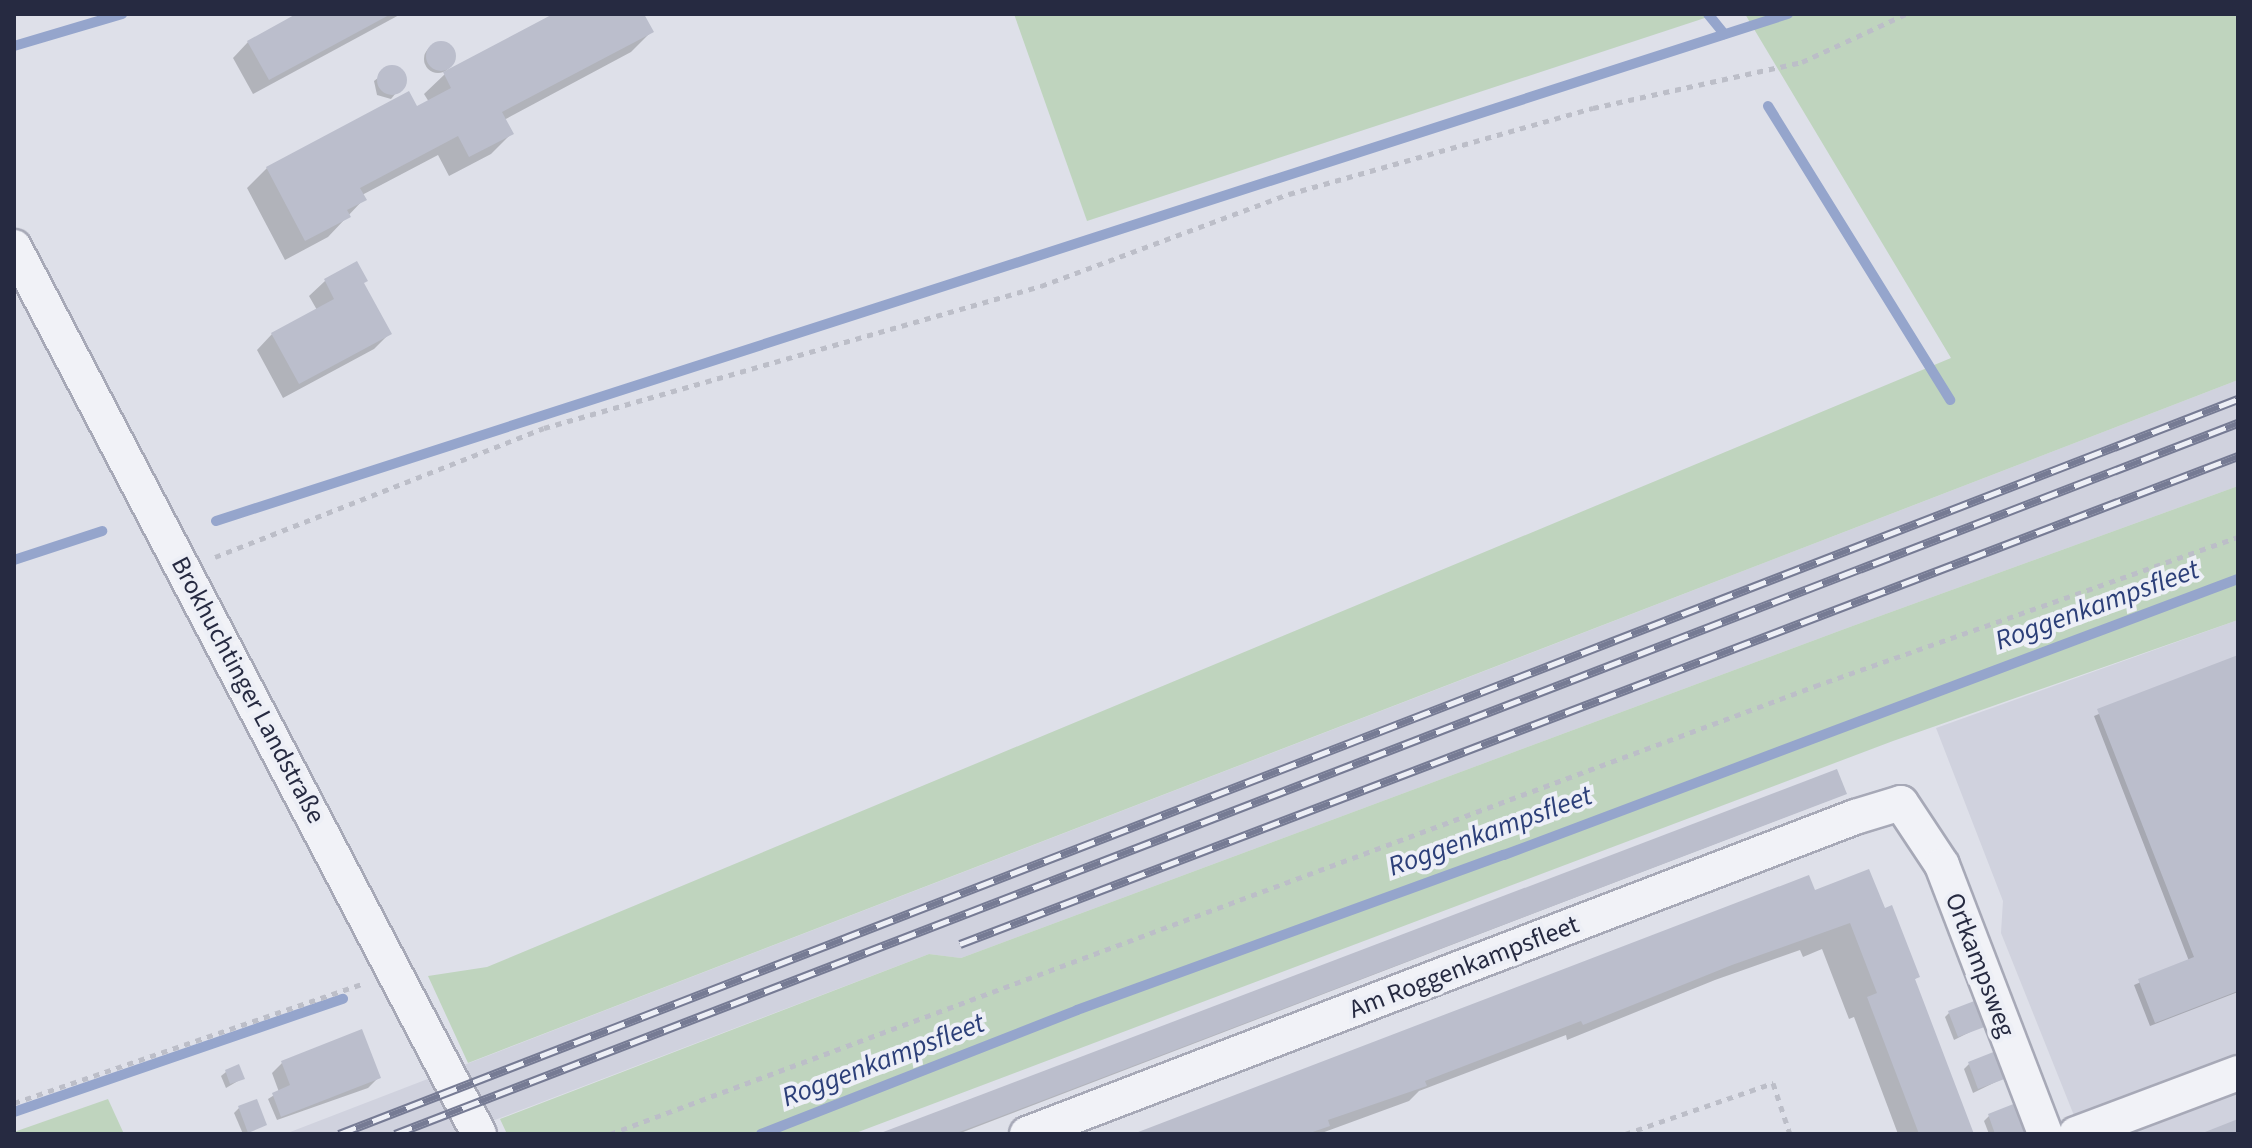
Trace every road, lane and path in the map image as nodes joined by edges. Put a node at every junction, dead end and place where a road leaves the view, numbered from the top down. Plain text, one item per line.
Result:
1 (1906, 14) edge
2 (14, 247) edge
3 (2238, 537) edge
4 (185, 569) junction
5 (1901, 803) joint
6 (396, 973) junction
7 (2238, 1073) edge
8 (14, 1103) edge
9 (479, 1134) edge
10 (610, 1134) edge
11 (1027, 1134) edge
12 (1625, 1134) edge
13 (1790, 1134) edge
14 (2045, 1134) edge
15 (2076, 1134) edge

1 - 4 path
2 - 4 street, Brokhuchtinger Landstraße
3 - 10 path
4 - 6 street, Brokhuchtinger Landstraße
5 - 11 street, Am Roggenkampsfleet
5 - 14 street, Ortkampsweg
6 - 8 path
6 - 9 street, Brokhuchtinger Landstraße
7 - 15 street
12 - 13 path

